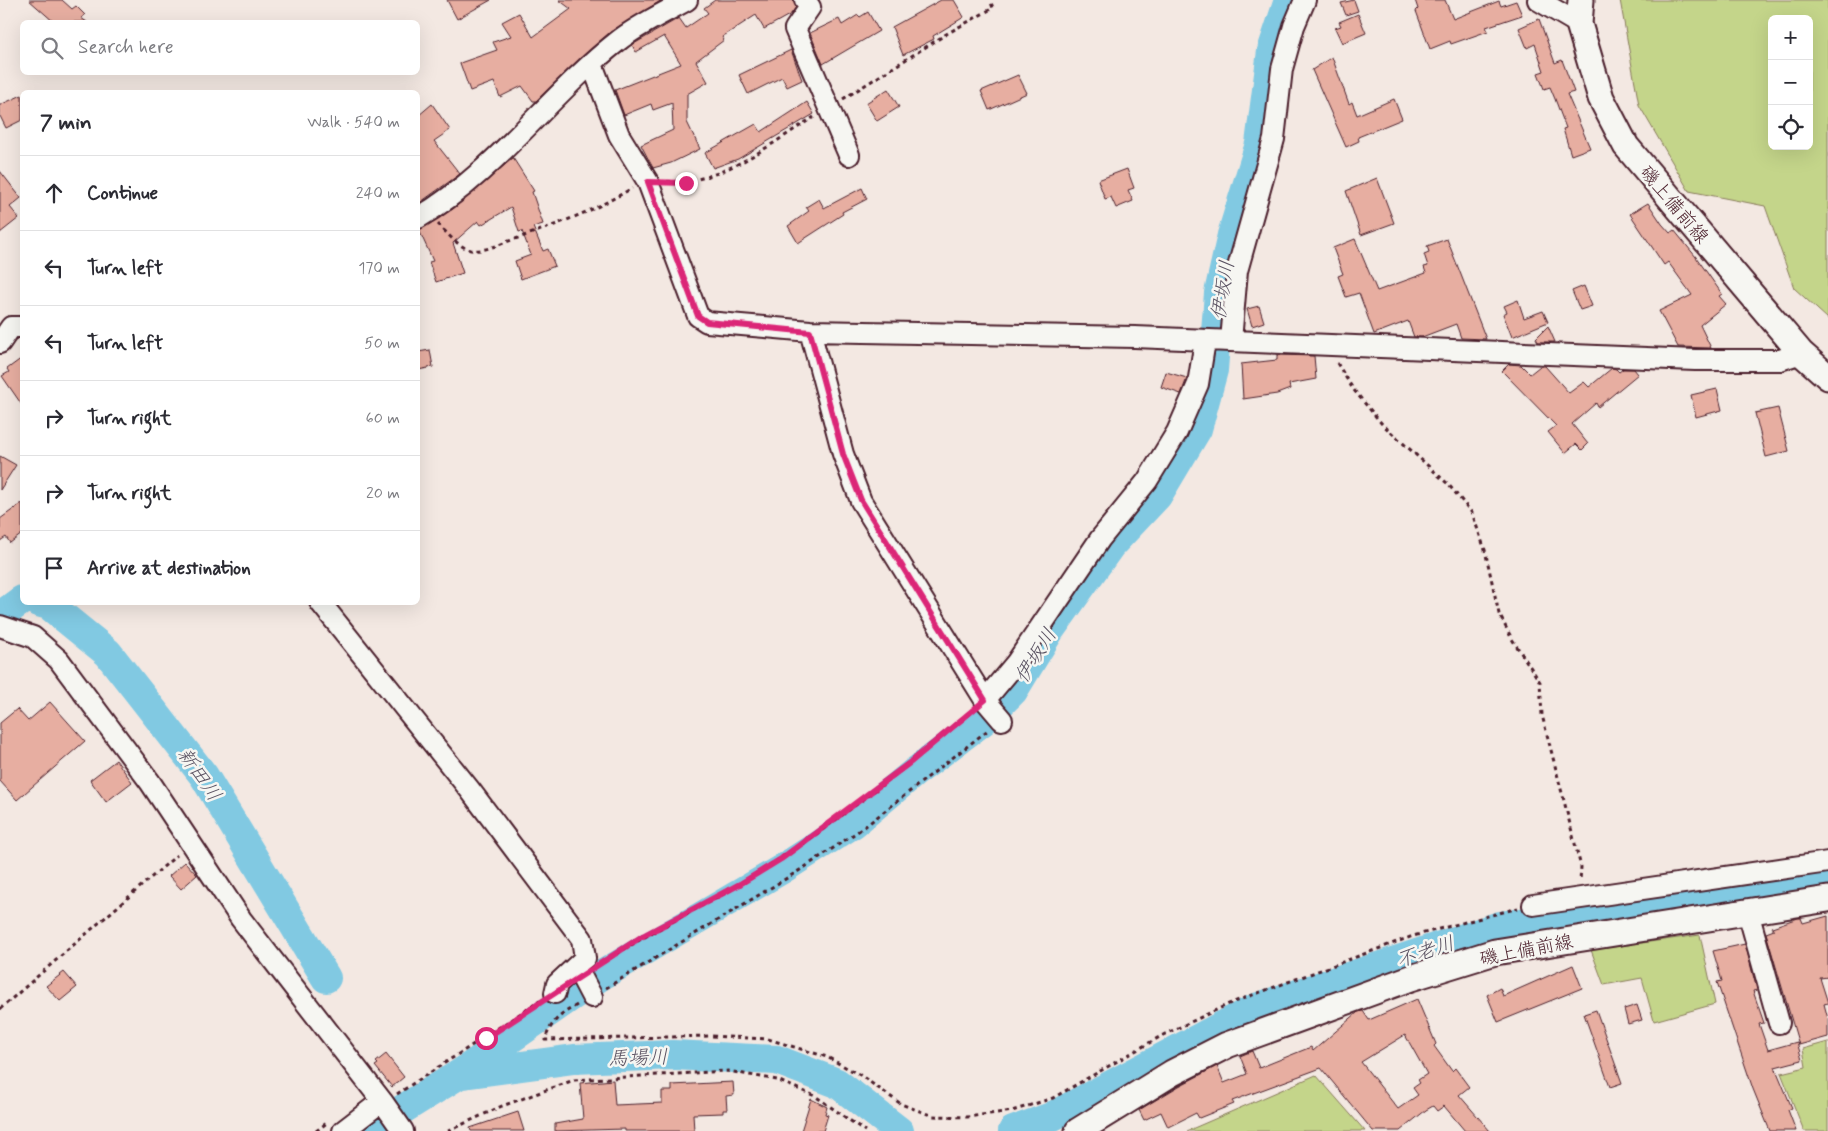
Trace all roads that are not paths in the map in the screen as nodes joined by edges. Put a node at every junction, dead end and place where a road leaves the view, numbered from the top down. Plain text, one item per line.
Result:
1 (687, 0) edge
2 (805, 0) edge
3 (1305, 0) edge
4 (1538, 0) edge
5 (1580, 12) edge
6 (592, 64) junction
7 (849, 155) dead end
8 (423, 215) edge
9 (20, 327) edge
10 (810, 332) junction
11 (1218, 341) junction
12 (0, 343) edge
13 (1801, 353) junction
14 (1828, 377) edge
15 (322, 605) edge
16 (0, 626) edge
17 (1828, 862) edge
18 (1828, 899) edge
19 (1533, 905) road end
20 (1748, 912) junction
21 (555, 993) road end
22 (1779, 1023) dead end
23 (385, 1104) junction
24 (1087, 1125) edge
25 (344, 1131) edge
26 (403, 1131) edge

1 - 6 street
2 - 7 street
3 - 11 street
4 - 5 street
5 - 13 main road, 磯上備前線
6 - 8 street
6 - 10 street
9 - 12 street
10 - 11 street
10 - 11 street
11 - 13 street
13 - 14 main road, 磯上備前線
15 - 21 street
16 - 23 street
17 - 19 street
18 - 20 main road, 磯上備前線
20 - 22 street
20 - 24 main road, 磯上備前線
23 - 25 street
23 - 26 street

